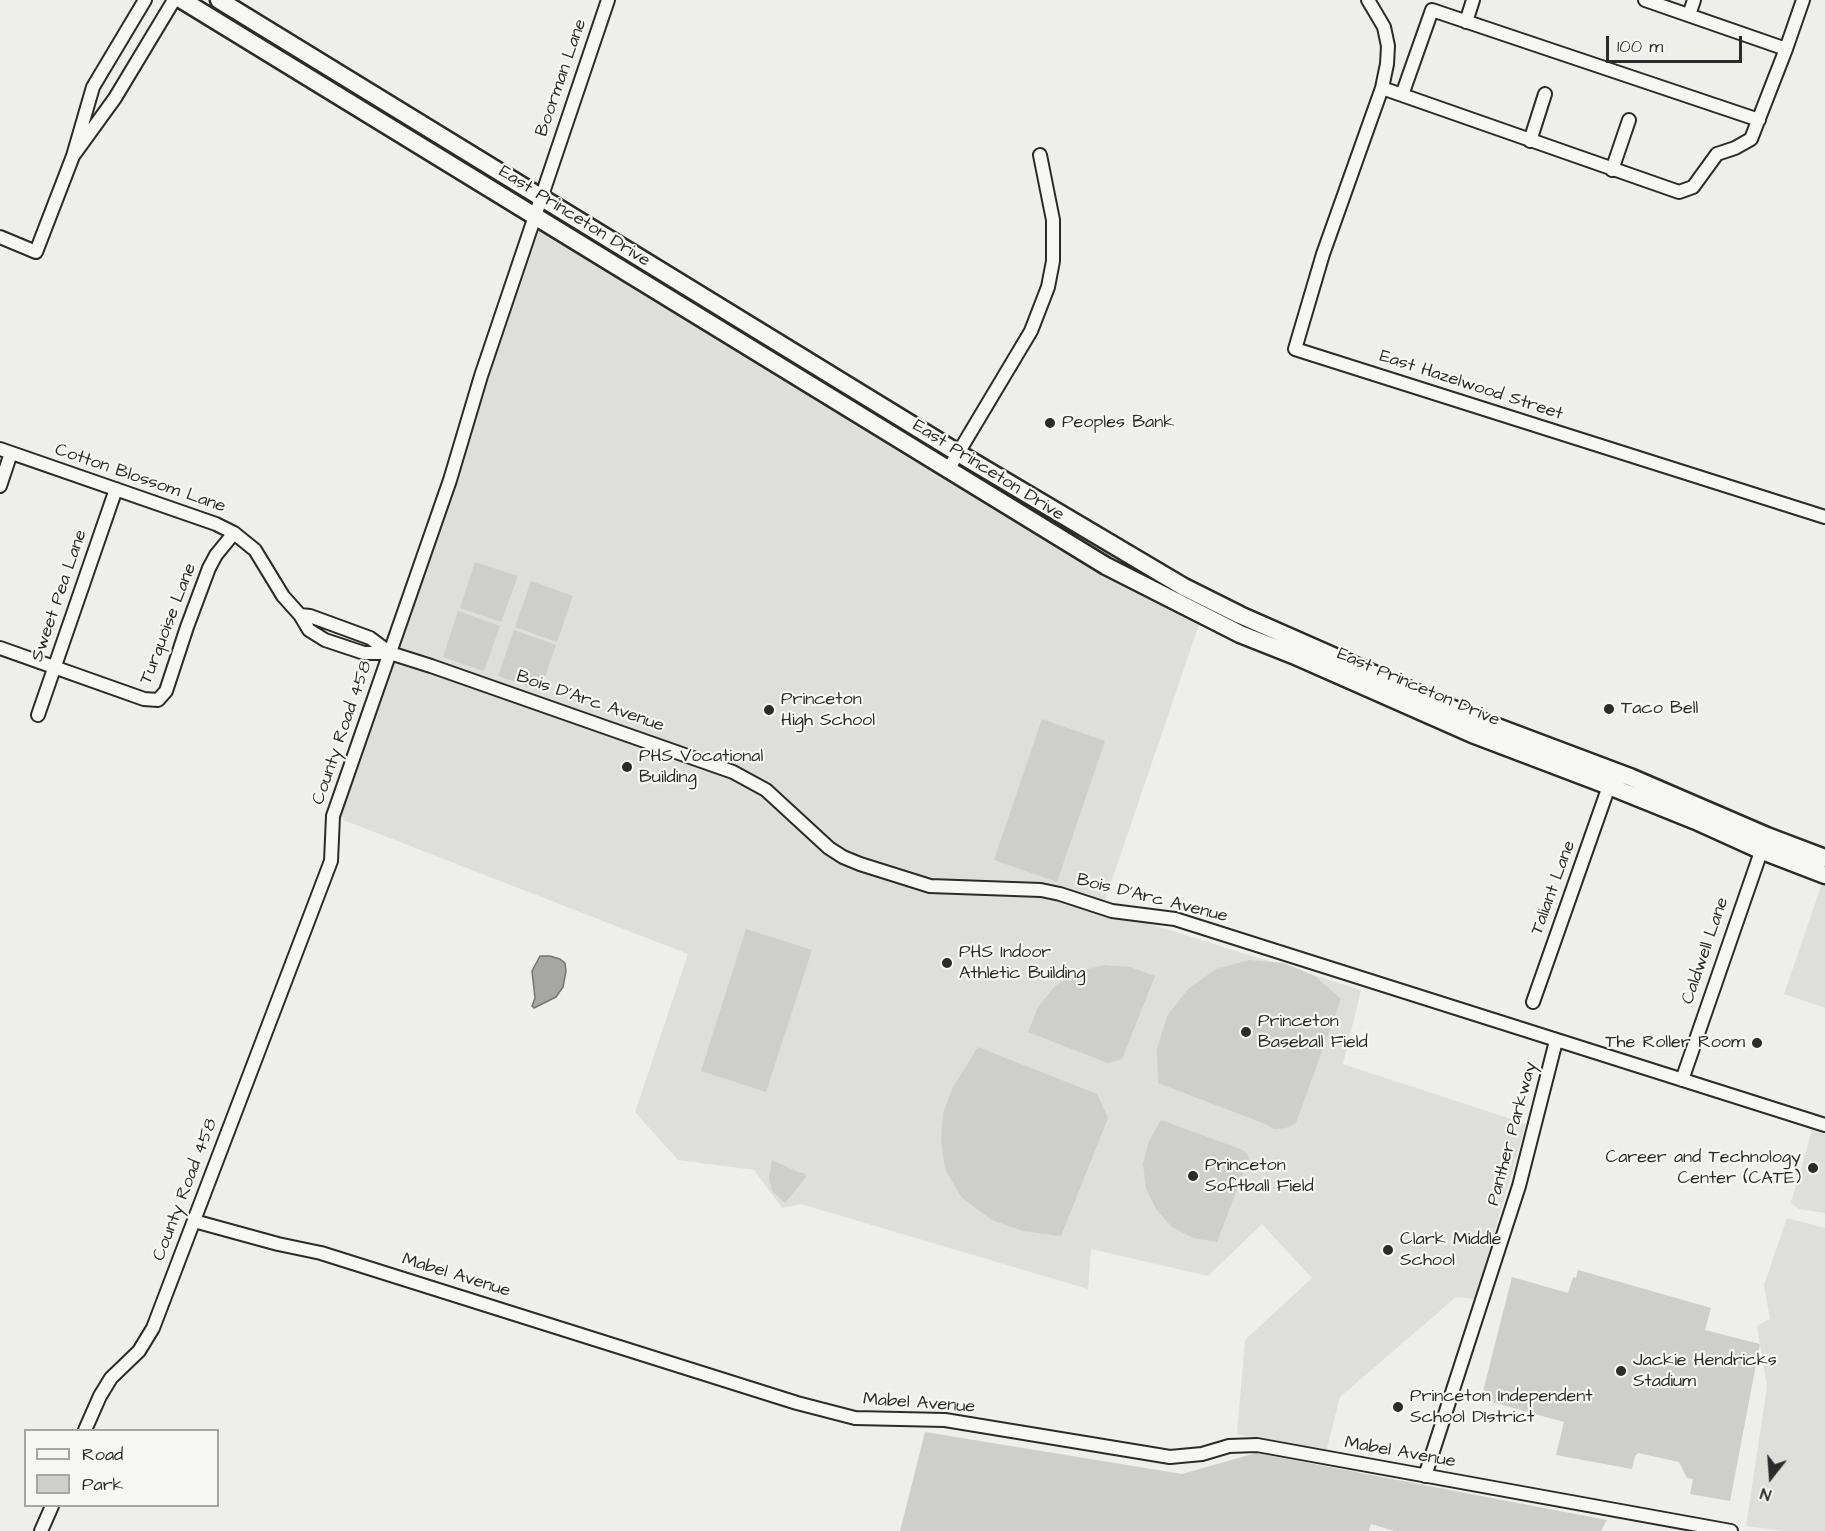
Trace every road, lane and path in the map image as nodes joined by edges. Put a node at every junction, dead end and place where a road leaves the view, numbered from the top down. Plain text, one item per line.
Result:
1 (145, 0) edge
2 (174, 0) edge
3 (182, 0) edge
4 (219, 0) edge
5 (608, 0) edge
6 (1368, 0) edge
7 (1473, 0) edge
8 (1645, 0) edge
9 (1694, 0) edge
10 (1803, 0) edge
11 (1689, 15) junction
12 (1466, 22) junction
13 (1786, 49) junction
14 (1382, 88) junction
15 (1545, 94) dead end
16 (1402, 95) junction
17 (1629, 120) dead end
18 (1759, 120) junction
19 (1530, 141) junction
20 (1040, 155) dead end
21 (73, 156) junction
22 (1612, 170) junction
23 (541, 197) junction
24 (534, 215) junction
25 (0, 237) edge
26 (6, 451) edge
27 (958, 453) junction
28 (948, 470) junction
29 (0, 486) edge
30 (116, 489) junction
31 (1825, 517) edge
32 (234, 533) junction
33 (1116, 546) junction
34 (1106, 566) junction
35 (0, 648) edge
36 (390, 653) junction
37 (54, 667) junction
38 (38, 715) dead end
39 (1589, 770) junction
40 (1609, 786) junction
41 (1764, 843) junction
42 (1825, 858) edge
43 (1825, 875) edge
44 (1533, 1002) dead end
45 (1556, 1041) junction
46 (1682, 1080) junction
47 (1825, 1125) edge
48 (194, 1221) junction
49 (86, 1429) edge
50 (1425, 1476) junction
51 (52, 1507) edge
52 (41, 1531) edge
53 (1731, 1531) edge

1 - 21 street
2 - 21 street
3 - 24 highway, East Princeton Drive
4 - 23 highway, East Princeton Drive
5 - 23 street, Boorman Lane
6 - 14 street
7 - 12 street
8 - 11 street
9 - 11 street
10 - 13 street
11 - 13 street
12 - 16 street
12 - 18 street
13 - 18 street
14 - 16 street
14 - 31 street, East Hazelwood Street
15 - 19 street
16 - 19 street
17 - 22 street
18 - 22 street
19 - 22 street
20 - 27 street
21 - 25 street
23 - 24 street, County Road 458
23 - 27 highway, East Princeton Drive
24 - 28 highway, East Princeton Drive
24 - 36 street, County Road 458
26 - 29 street
26 - 30 street, Cotton Blossom Lane
27 - 28 street
27 - 33 highway, East Princeton Drive
28 - 34 highway, East Princeton Drive
30 - 32 street, Cotton Blossom Lane
30 - 37 street, Sweet Pea Lane
32 - 36 street, Cotton Blossom Lane
32 - 37 street, Turquoise Lane
33 - 34 highway
33 - 39 highway, East Princeton Drive
34 - 39 highway, East Princeton Drive
35 - 37 street
36 - 45 street, Bois D'Arc Avenue
36 - 48 street, County Road 458
37 - 38 street, Sweet Pea Lane
39 - 40 highway, East Princeton Drive
39 - 41 highway, East Princeton Drive
40 - 41 highway, East Princeton Drive
40 - 44 street, Taliant Lane
41 - 42 highway, East Princeton Drive
41 - 43 highway, East Princeton Drive
41 - 46 street, Caldwell Lane
45 - 46 street, Bois D'Arc Avenue
45 - 50 street, Panther Parkway
46 - 47 street, Bois D'Arc Avenue
48 - 49 street, County Road 458
48 - 50 street, Mabel Avenue
50 - 53 street, Mabel Avenue
51 - 52 street

